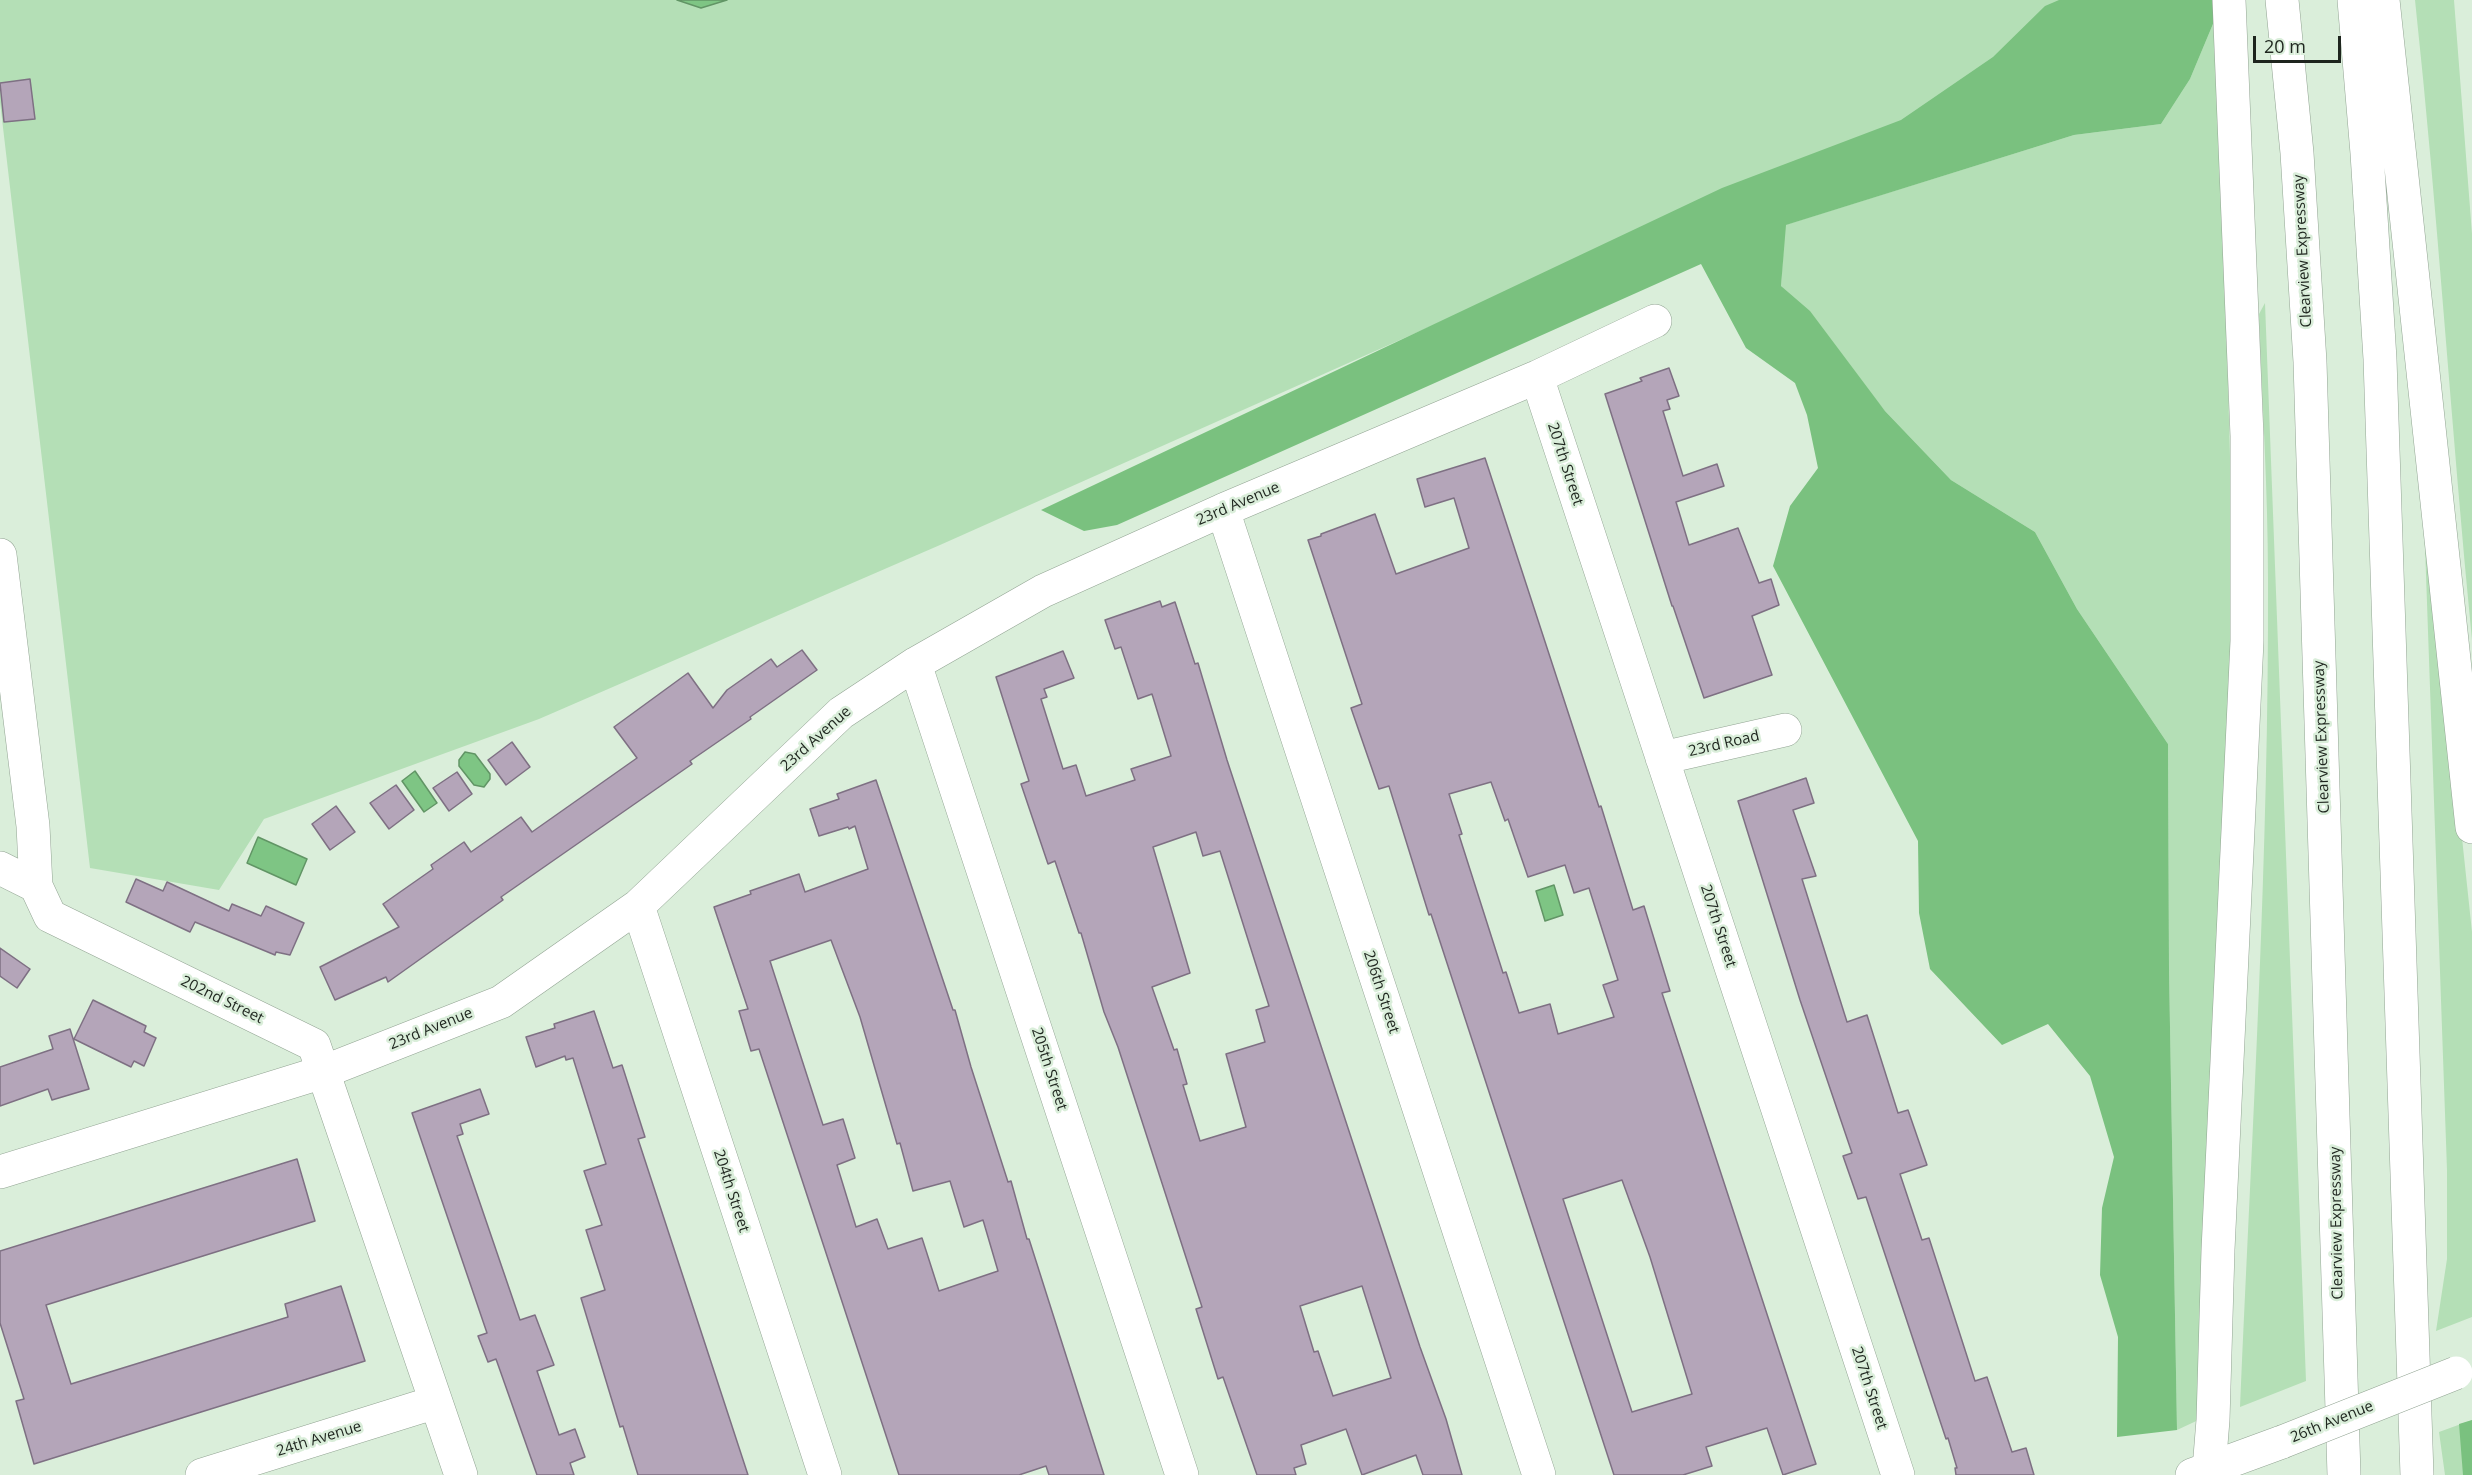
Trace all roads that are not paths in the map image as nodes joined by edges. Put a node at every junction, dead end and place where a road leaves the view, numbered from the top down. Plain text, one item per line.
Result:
1 (2229, 0) edge
2 (2282, 0) edge
3 (2354, 0) edge
4 (2383, 0) edge
5 (1654, 321) dead end
6 (1537, 377) junction
7 (1223, 510) junction
8 (0, 555) edge
9 (915, 664) junction
10 (1785, 730) dead end
11 (1662, 758) junction
12 (2472, 827) edge
13 (0, 868) edge
14 (36, 886) junction
15 (638, 906) junction
16 (323, 1072) junction
17 (0, 1172) edge
18 (2464, 1370) edge
19 (436, 1402) junction
20 (2204, 1473) edge
21 (202, 1475) edge
22 (461, 1475) edge
23 (825, 1475) edge
24 (1182, 1475) edge
25 (1539, 1475) edge
26 (1898, 1475) edge
27 (2344, 1475) edge
28 (2417, 1475) edge

1 - 20 main road
2 - 27 main road, Clearview Expressway
3 - 28 main road
4 - 12 main road
5 - 6 main road, 23rd Avenue
6 - 7 main road, 23rd Avenue
6 - 11 main road, 207th Street
7 - 9 main road, 23rd Avenue
7 - 25 main road, 206th Street
8 - 14 main road, 202nd Street
9 - 15 main road, 23rd Avenue
9 - 24 main road, 205th Street
10 - 11 main road, 23rd Road
11 - 26 main road, 207th Street
13 - 14 main road
14 - 16 main road, 202nd Street
15 - 16 main road, 23rd Avenue
15 - 23 main road, 204th Street
16 - 17 main road, 23rd Avenue
16 - 19 main road, 202nd Street
18 - 20 main road, 26th Avenue, bridge
19 - 21 main road, 24th Avenue
19 - 22 main road, 202nd Street

